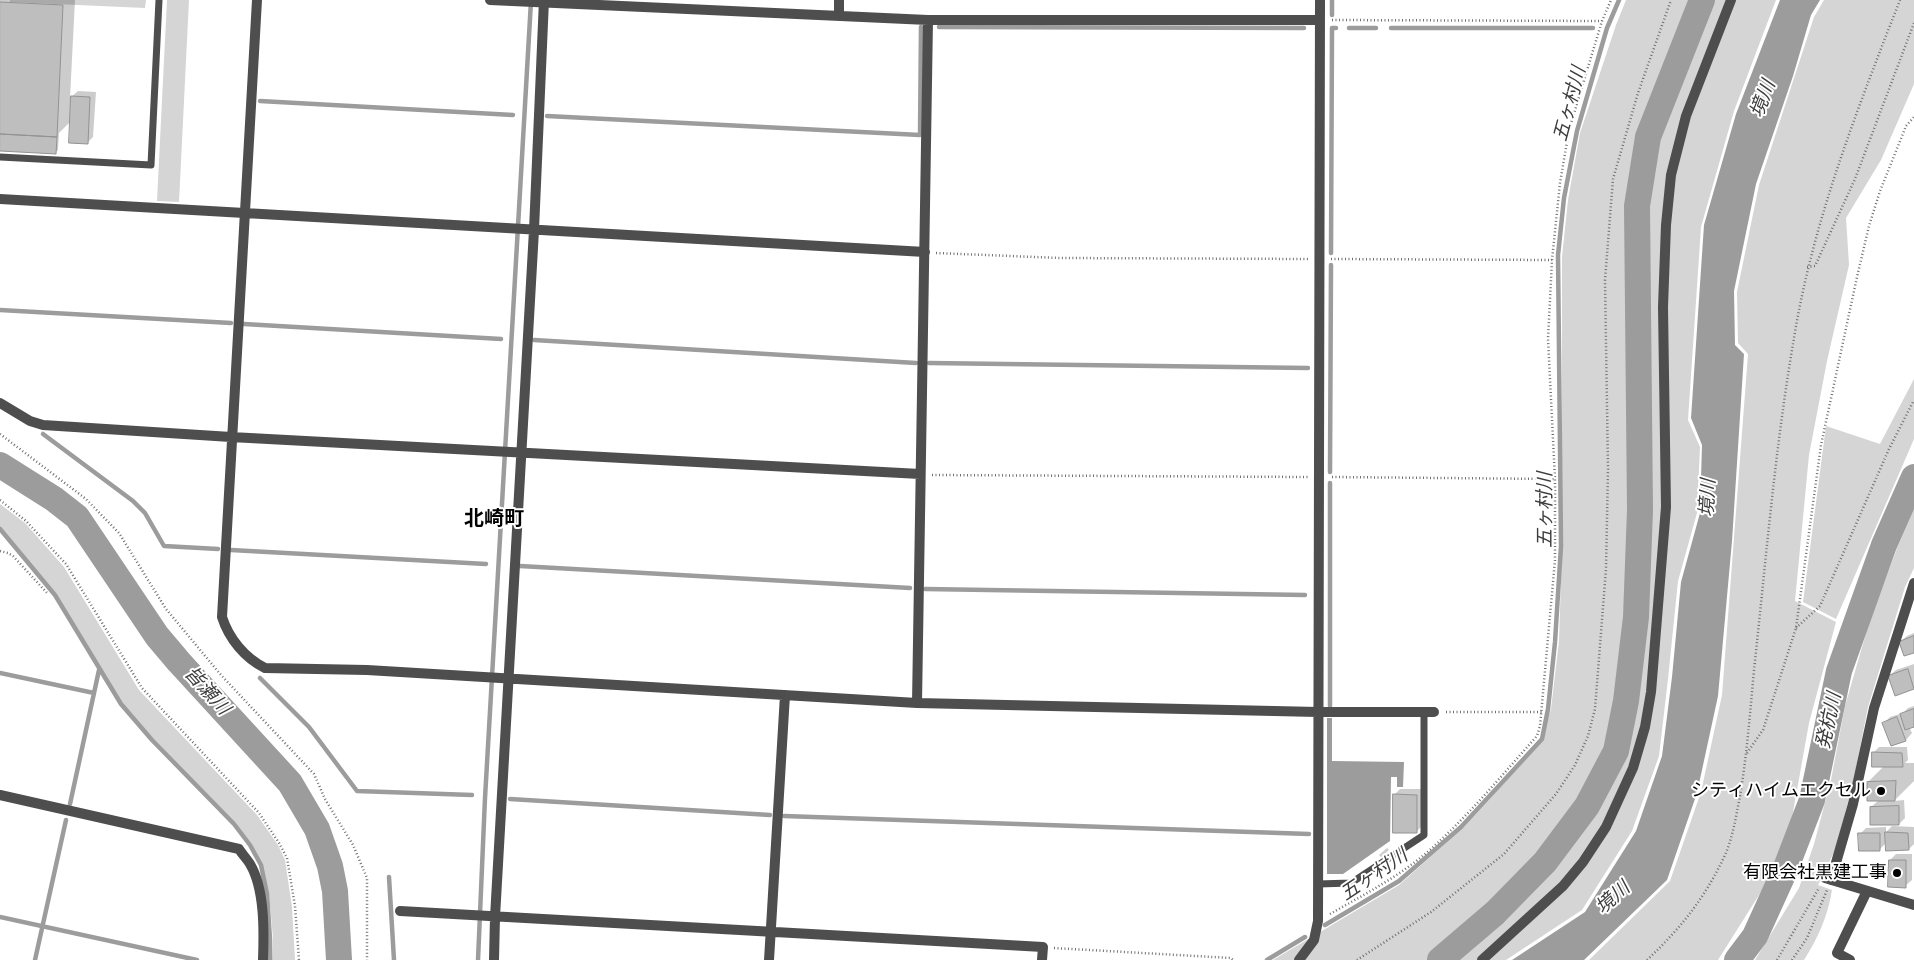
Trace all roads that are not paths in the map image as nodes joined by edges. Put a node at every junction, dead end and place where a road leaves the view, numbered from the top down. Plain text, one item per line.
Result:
1 (159, 0) edge
2 (257, 0) edge
3 (490, 0) edge
4 (839, 0) edge
5 (1320, 0) edge
6 (1731, 0) edge
7 (542, 2) edge
8 (838, 15) junction
9 (928, 20) junction
10 (1320, 20) junction
11 (0, 157) edge
12 (0, 199) edge
13 (246, 213) junction
14 (530, 230) junction
15 (925, 252) junction
16 (0, 403) edge
17 (231, 437) junction
18 (518, 452) junction
19 (920, 474) junction
20 (1913, 589) edge
21 (505, 677) junction
22 (784, 695) junction
23 (917, 703) junction
24 (1318, 712) junction
25 (1424, 712) junction
26 (1434, 712) road end
27 (0, 795) edge
28 (1318, 884) junction
29 (1867, 891) junction
30 (1914, 905) edge
31 (400, 911) dead end
32 (492, 917) junction
33 (771, 932) junction
34 (263, 960) edge
35 (494, 960) edge
36 (769, 960) edge
37 (1042, 960) edge
38 (1299, 960) edge
39 (1482, 960) edge
40 (1850, 960) edge

1 - 11 lane
2 - 13 street
3 - 7 street
4 - 8 street
5 - 10 street
6 - 39 street
7 - 8 street
7 - 14 street
8 - 9 street
9 - 10 street
9 - 15 street
10 - 24 street
12 - 13 street
13 - 14 street
13 - 17 street
14 - 15 street
14 - 18 street
15 - 19 street
16 - 17 street
17 - 18 street
17 - 21 street
18 - 19 street
18 - 21 street
19 - 23 street
20 - 29 street
21 - 22 street
21 - 32 street
22 - 23 street
22 - 33 street
23 - 24 street
24 - 25 street
24 - 28 street
25 - 26 street
25 - 28 lane
27 - 34 street
28 - 38 street
29 - 30 street
29 - 40 street
31 - 32 street
32 - 33 street
32 - 35 street
33 - 36 street
33 - 37 street

